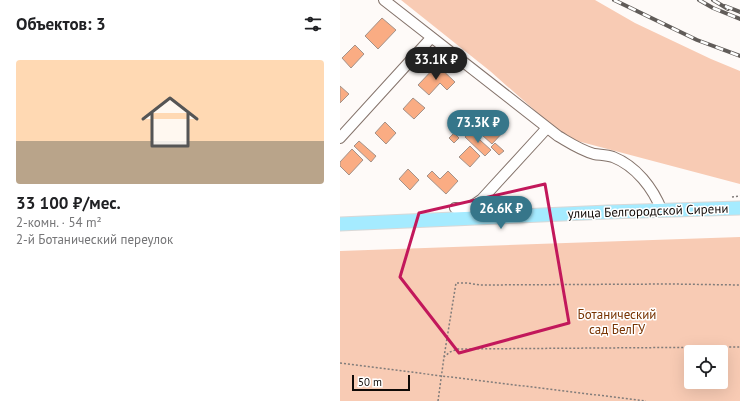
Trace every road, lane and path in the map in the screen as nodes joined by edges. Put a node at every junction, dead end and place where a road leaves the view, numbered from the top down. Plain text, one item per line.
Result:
1 (384, 0) edge
2 (431, 38) junction
3 (547, 128) junction
4 (340, 138) edge
5 (455, 208) dead end
6 (740, 208) edge
7 (662, 211) junction
8 (340, 224) edge
9 (740, 285) edge
10 (740, 347) edge
11 (444, 357) junction
12 (340, 363) edge
13 (442, 376) junction
14 (438, 401) edge
15 (646, 401) edge

1 - 2 street
2 - 3 street
2 - 4 street
3 - 5 street
3 - 7 street
6 - 7 main road, улица Белгородской Сирени
7 - 8 main road, улица Белгородской Сирени
9 - 11 path
10 - 11 path
11 - 13 path
12 - 13 path
13 - 14 path
13 - 15 path

